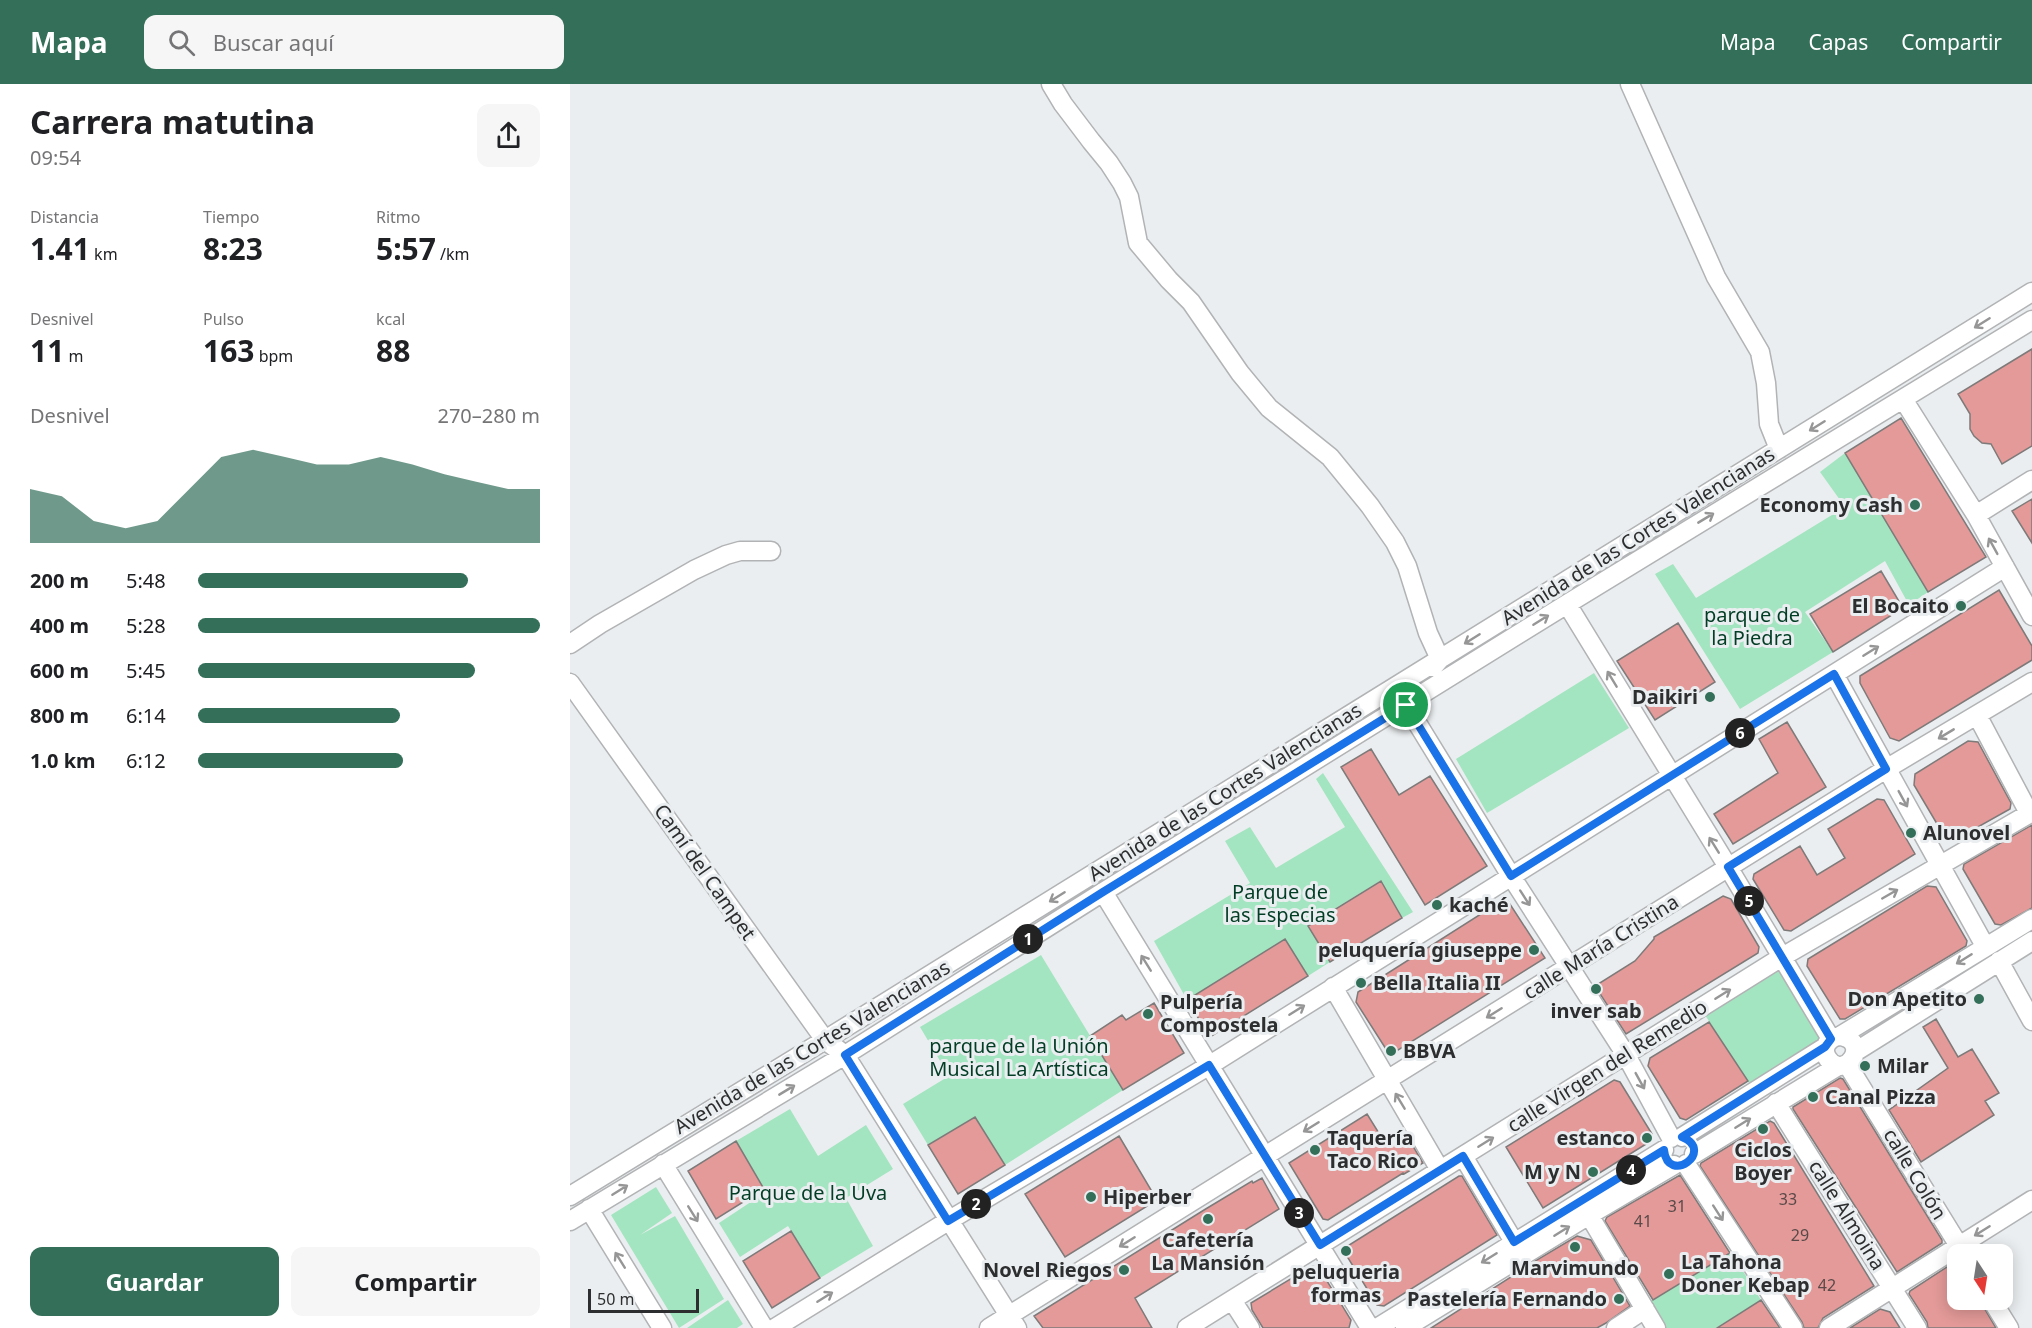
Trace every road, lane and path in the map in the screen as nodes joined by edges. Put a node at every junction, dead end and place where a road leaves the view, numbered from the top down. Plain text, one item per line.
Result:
1 (1051, 84) edge
2 (1630, 84) edge
3 (2032, 292) edge
4 (2032, 320) edge
5 (1903, 399) junction
6 (1779, 449) junction
7 (2032, 480) edge
8 (1976, 515) junction
9 (771, 551) dead end
10 (2005, 567) junction
11 (1567, 604) junction
12 (2032, 616) edge
13 (570, 644) edge
14 (1440, 659) junction
15 (1834, 674) junction
16 (2032, 682) edge
17 (570, 683) edge
18 (1406, 705) junction
19 (1977, 715) junction
20 (1886, 769) junction
21 (1671, 776) junction
22 (2031, 812) edge
23 (1939, 866) junction
24 (1728, 867) junction
25 (1511, 876) junction
26 (1103, 892) junction
27 (2032, 919) edge
28 (2032, 941) edge
29 (1985, 946) junction
30 (1782, 957) junction
31 (1999, 961) junction
32 (1569, 967) junction
33 (1333, 987) junction
34 (2032, 1021) edge
35 (825, 1040) junction
36 (1832, 1041) junction
37 (845, 1055) junction
38 (1626, 1055) junction
39 (1847, 1061) junction
40 (1209, 1065) junction
41 (1387, 1080) junction
42 (1776, 1103) junction
43 (1678, 1151) junction
44 (1463, 1156) junction
45 (1264, 1157) junction
46 (663, 1164) junction
47 (1440, 1170) junction
48 (570, 1196) edge
49 (2032, 1200) edge
50 (589, 1209) junction
51 (1589, 1215) junction
52 (570, 1221) edge
53 (948, 1221) junction
54 (1514, 1242) junction
55 (1957, 1244) edge
56 (1970, 1244) edge
57 (1320, 1245) junction
58 (1947, 1258) edge
59 (1893, 1288) junction
60 (1232, 1299) junction
61 (1645, 1309) junction
62 (1998, 1310) edge
63 (1012, 1322) edge
64 (662, 1328) edge
65 (764, 1328) edge
66 (775, 1328) edge
67 (989, 1328) edge
68 (1187, 1328) edge
69 (1250, 1328) edge
70 (1370, 1328) edge
71 (1377, 1328) edge
72 (1405, 1328) edge
73 (1616, 1328) edge
74 (1656, 1328) edge
75 (1793, 1328) edge
76 (1828, 1328) edge
77 (1917, 1328) edge
78 (2009, 1328) edge

1 - 14 street
2 - 6 street
3 -> 6 street, Avenida de las Cortes Valencianas
4 - 5 street, Avenida de las Cortes Valencianas
5 - 8 street
11 -> 5 street, Avenida de las Cortes Valencianas
6 -> 14 street, Avenida de las Cortes Valencianas
7 - 8 street
10 -> 8 street
9 - 13 street
10 - 12 street
15 -> 10 street
18 -> 11 street, Avenida de las Cortes Valencianas
21 -> 11 street
14 - 18 street
14 -> 35 street, Avenida de las Cortes Valencianas
15 - 20 street
15 - 21 street
16 - 19 street, calle María Cristina
17 - 35 street, Camí del Campet
18 - 25 street
18 - 26 street, Avenida de las Cortes Valencianas
19 -> 20 street, calle María Cristina
19 - 22 street
20 -> 23 street
20 - 24 street, calle María Cristina
24 -> 21 street
21 - 25 street
22 - 23 street, calle Virgen del Remedio
23 - 29 street
30 -> 23 street, calle Virgen del Remedio
24 - 30 street
24 - 32 street, calle María Cristina
25 -> 32 street
25 - 33 street
26 - 37 street, Avenida de las Cortes Valencianas
40 -> 26 street
27 - 29 street
28 - 31 street
29 -> 36 street
30 - 36 street
38 -> 30 street, calle Virgen del Remedio
31 - 34 street
31 - 39 street
32 - 38 street
32 -> 41 street, calle María Cristina
40 -> 33 street
33 - 41 street
35 - 37 street, Camí del Campet
35 - 48 street, Avenida de las Cortes Valencianas
36 - 39 street
36 - 39 street
36 - 43 street
46 -> 37 street, Avenida de las Cortes Valencianas
37 - 53 street
38 -> 43 street
44 -> 38 street, calle Virgen del Remedio
39 - 42 street
39 - 55 street, calle Colón
40 - 45 street
40 - 53 street
41 -> 45 street, calle María Cristina
47 -> 41 street
43 -> 42 street
42 - 59 street, calle Almoina
43 - 51 street
43 - 54 street
43 -> 75 street
44 - 47 street, calle Virgen del Remedio
44 - 54 street
45 - 57 street
45 -> 63 street, calle María Cristina
50 -> 46 street, Avenida de las Cortes Valencianas
46 -> 65 street
47 - 57 street, calle Virgen del Remedio
49 -> 56 street
50 - 52 street, Avenida de las Cortes Valencianas
64 -> 50 street
51 - 61 street
72 -> 51 street
53 - 63 street
66 -> 53 street
54 -> 71 street
57 - 60 street, calle Virgen del Remedio
57 - 70 street
58 - 59 street
59 - 76 street
59 - 77 street, calle Almoina
60 - 68 street, calle Virgen del Remedio
60 - 69 street
61 - 73 street
61 - 74 street
62 - 78 street
63 - 67 street, calle María Cristina

